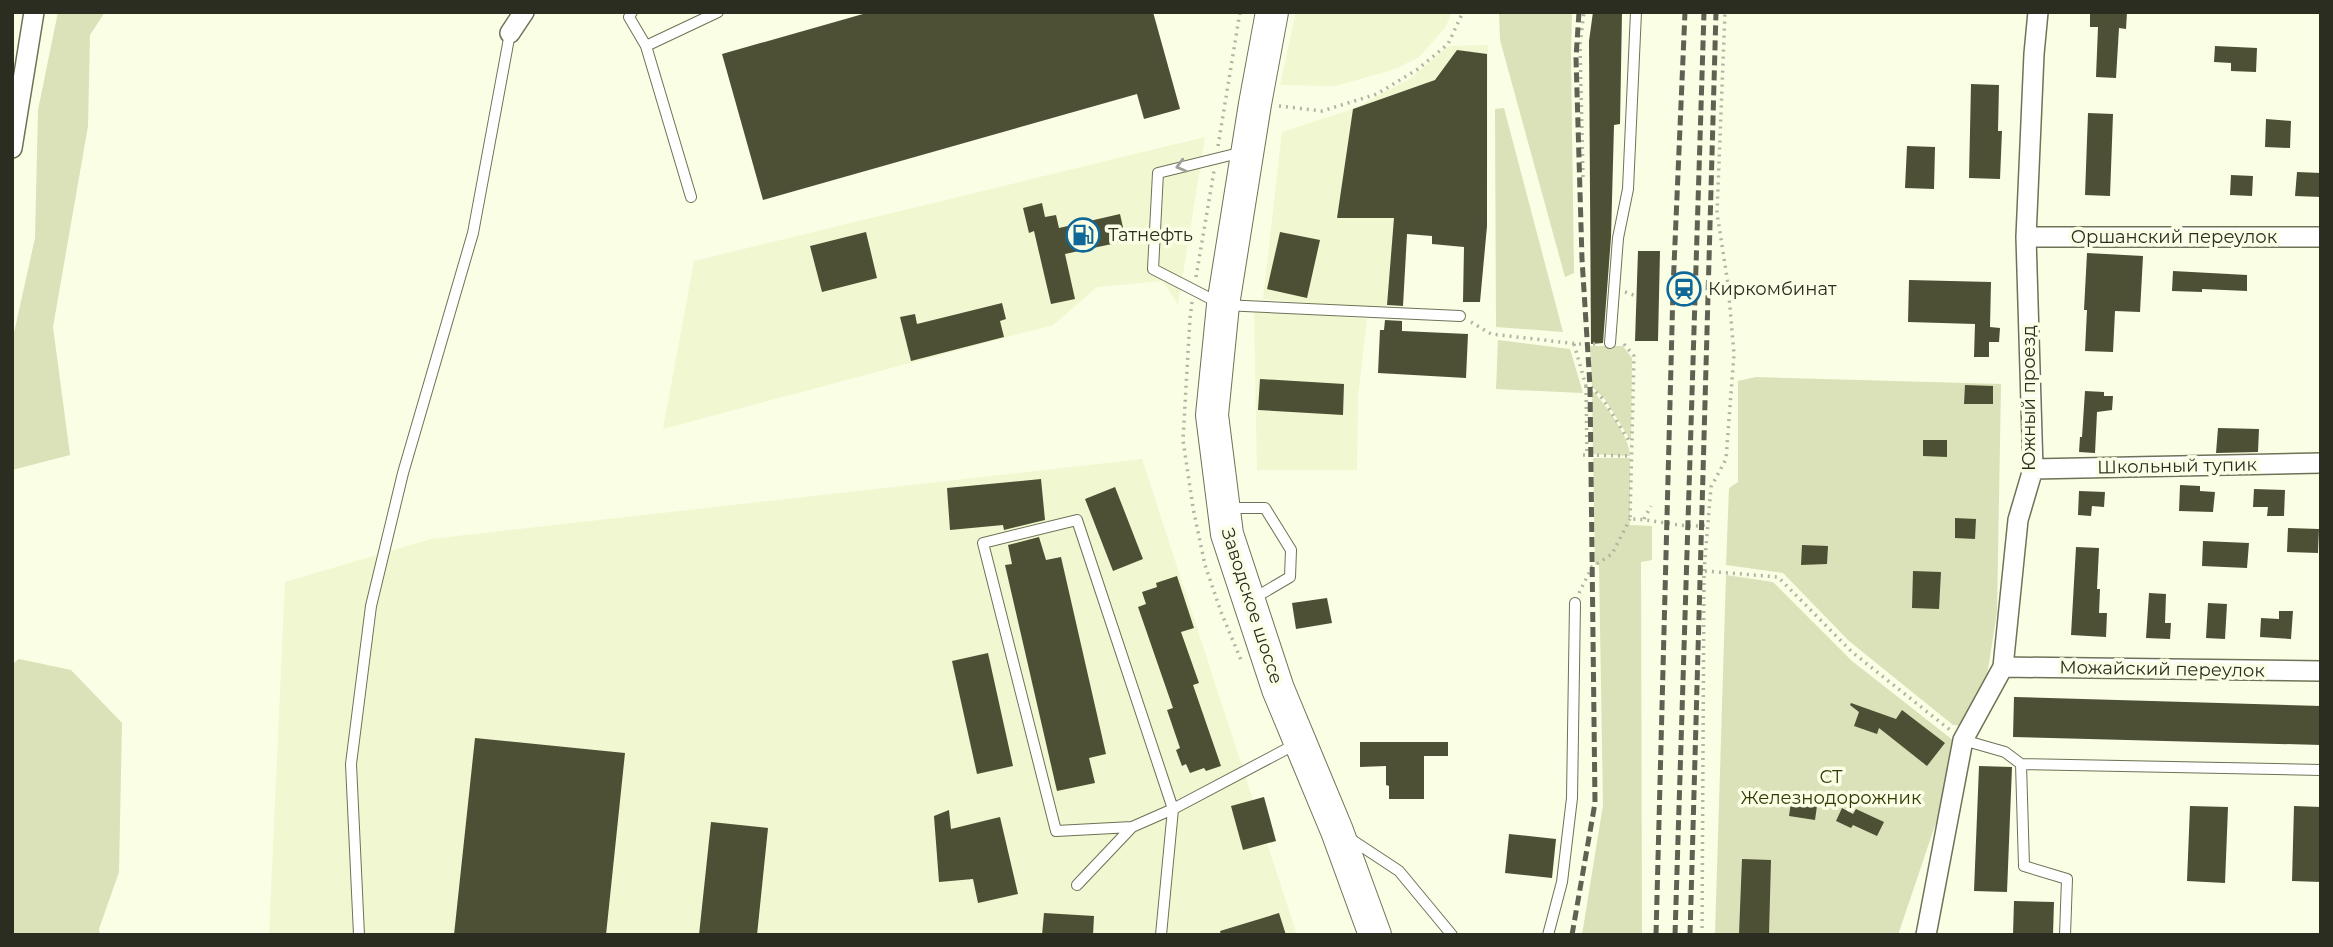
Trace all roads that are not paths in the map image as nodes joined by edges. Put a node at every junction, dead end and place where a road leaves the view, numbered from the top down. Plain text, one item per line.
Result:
1 (34, 12) edge
2 (632, 12) edge
3 (718, 12) edge
4 (1272, 12) edge
5 (1636, 12) edge
6 (2038, 12) edge
7 (522, 13) edge
8 (510, 33) joint
9 (646, 46) junction
10 (12, 148) edge
11 (1247, 151) junction
12 (691, 197) dead end
13 (2026, 237) junction
14 (2321, 237) edge
15 (1223, 305) junction
16 (1460, 316) road end
17 (1610, 343) dead end
18 (2321, 463) edge
19 (2033, 469) junction
20 (1277, 506) dead end
21 (1223, 508) junction
22 (1265, 508) junction
23 (1248, 602) junction
24 (1575, 603) road end
25 (2003, 667) junction
26 (2321, 671) edge
27 (1962, 740) junction
28 (1300, 742) junction
29 (2021, 764) junction
30 (2321, 770) edge
31 (1172, 810) junction
32 (1132, 827) junction
33 (1337, 831) junction
34 (1077, 885) dead end
35 (359, 935) edge
36 (1161, 935) edge
37 (1375, 935) edge
38 (1452, 935) edge
39 (1548, 935) edge
40 (1926, 935) edge
41 (2065, 935) edge

1 - 10 street
2 - 9 lane
3 - 9 lane
4 - 11 main road, Заводское шоссе
5 - 17 lane
6 - 13 street, Южный проезд
7 - 8 street
8 - 35 lane
9 - 12 lane
11 - 15 main road, Заводское шоссе
11 -> 15 lane
13 - 14 street, Оршанский переулок
13 - 19 street, Южный проезд
15 - 16 lane
15 - 21 main road, Заводское шоссе
18 - 19 street, Школьный тупик
19 - 25 street, Южный проезд
20 - 22 lane
21 - 22 lane
21 - 23 main road, Заводское шоссе
22 - 23 lane
23 - 28 main road, Заводское шоссе
24 - 39 lane
25 - 26 street, Можайский переулок
25 - 27 street, Южный проезд
27 - 29 lane
27 - 40 street, Южный проезд
28 - 31 lane
28 - 33 main road, Заводское шоссе
29 - 30 lane
29 - 41 lane
31 - 32 lane
31 - 32 lane
31 - 36 lane
32 - 34 lane
33 - 37 main road, Заводское шоссе
33 - 38 lane

